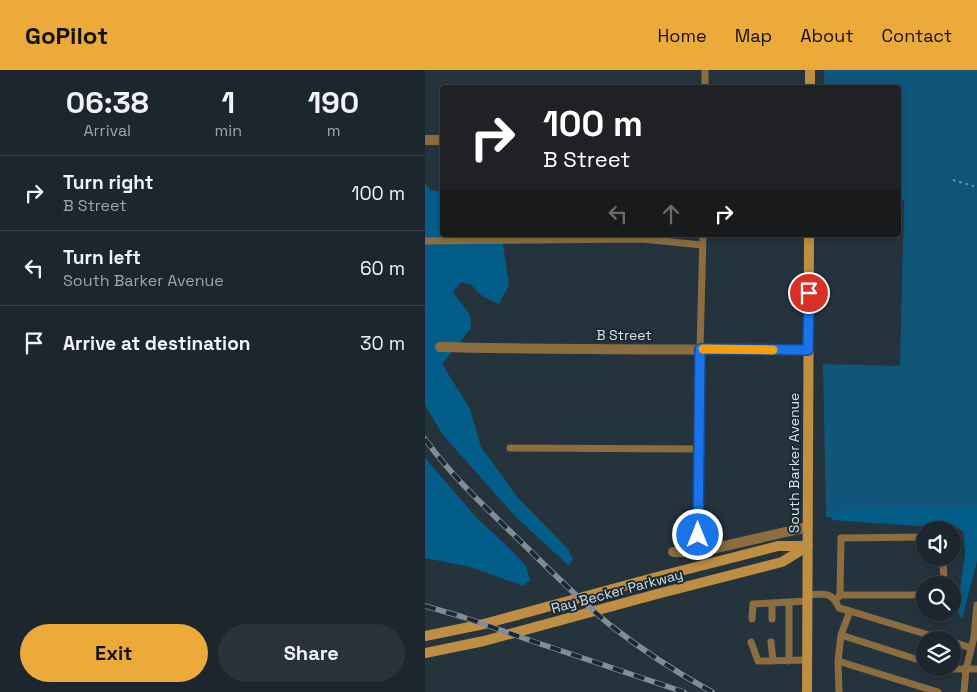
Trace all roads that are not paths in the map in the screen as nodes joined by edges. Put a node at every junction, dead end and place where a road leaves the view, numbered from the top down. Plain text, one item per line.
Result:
1 (705, 70) edge
2 (810, 70) edge
3 (705, 85) edge
4 (810, 85) edge
5 (425, 140) edge
6 (440, 140) edge
7 (703, 237) edge
8 (809, 237) edge
9 (425, 241) edge
10 (702, 245) junction
11 (440, 347) dead end
12 (700, 349) junction
13 (808, 350) junction
14 (510, 448) dead end
15 (699, 449) junction
16 (808, 526) junction
17 (916, 537) edge
18 (808, 546) junction
19 (673, 552) dead end
20 (698, 552) junction
21 (916, 595) edge
22 (838, 597) junction
23 (808, 598) junction
24 (789, 602) junction
25 (772, 603) junction
26 (977, 604) edge
27 (851, 611) junction
28 (752, 619) dead end
29 (772, 619) dead end
30 (916, 631) edge
31 (841, 635) junction
32 (425, 636) edge
33 (751, 642) dead end
34 (771, 642) dead end
35 (961, 645) edge
36 (971, 648) junction
37 (425, 653) edge
38 (916, 659) edge
39 (807, 660) junction
40 (773, 661) junction
41 (789, 661) junction
42 (838, 661) junction
43 (961, 669) edge
44 (966, 669) junction
45 (977, 669) edge
46 (807, 692) edge
47 (839, 692) edge
48 (938, 692) edge
49 (964, 692) edge

1 - 3 lane
2 - 4 main road
5 - 6 street
7 - 10 lane
8 - 13 main road, South Barker Avenue
9 - 10 lane
10 - 12 lane
11 - 12 street, B Street
12 - 13 street, B Street
12 - 15 street
13 - 16 main road, South Barker Avenue
14 - 15 lane
15 - 20 street
16 - 18 main road, South Barker Avenue
16 - 20 street
17 - 22 lane
18 - 23 main road, South Barker Avenue
18 - 32 main road, Ray Becker Parkway
18 - 37 main road, Ray Becker Parkway
19 - 20 street
21 - 22 lane
22 - 23 lane
22 - 27 lane
23 - 24 lane
23 - 39 main road, South Barker Avenue
24 - 25 lane
24 - 41 lane
25 - 28 lane
25 - 29 lane
26 - 36 lane
27 - 30 lane
27 - 31 lane
31 - 38 lane
31 - 42 lane
33 - 40 lane
34 - 40 lane
35 - 36 lane
36 - 44 lane
39 - 41 lane
39 - 46 main road, South Barker Avenue
40 - 41 lane
42 - 47 lane
42 - 48 lane
43 - 44 lane
44 - 45 lane
44 - 49 lane

